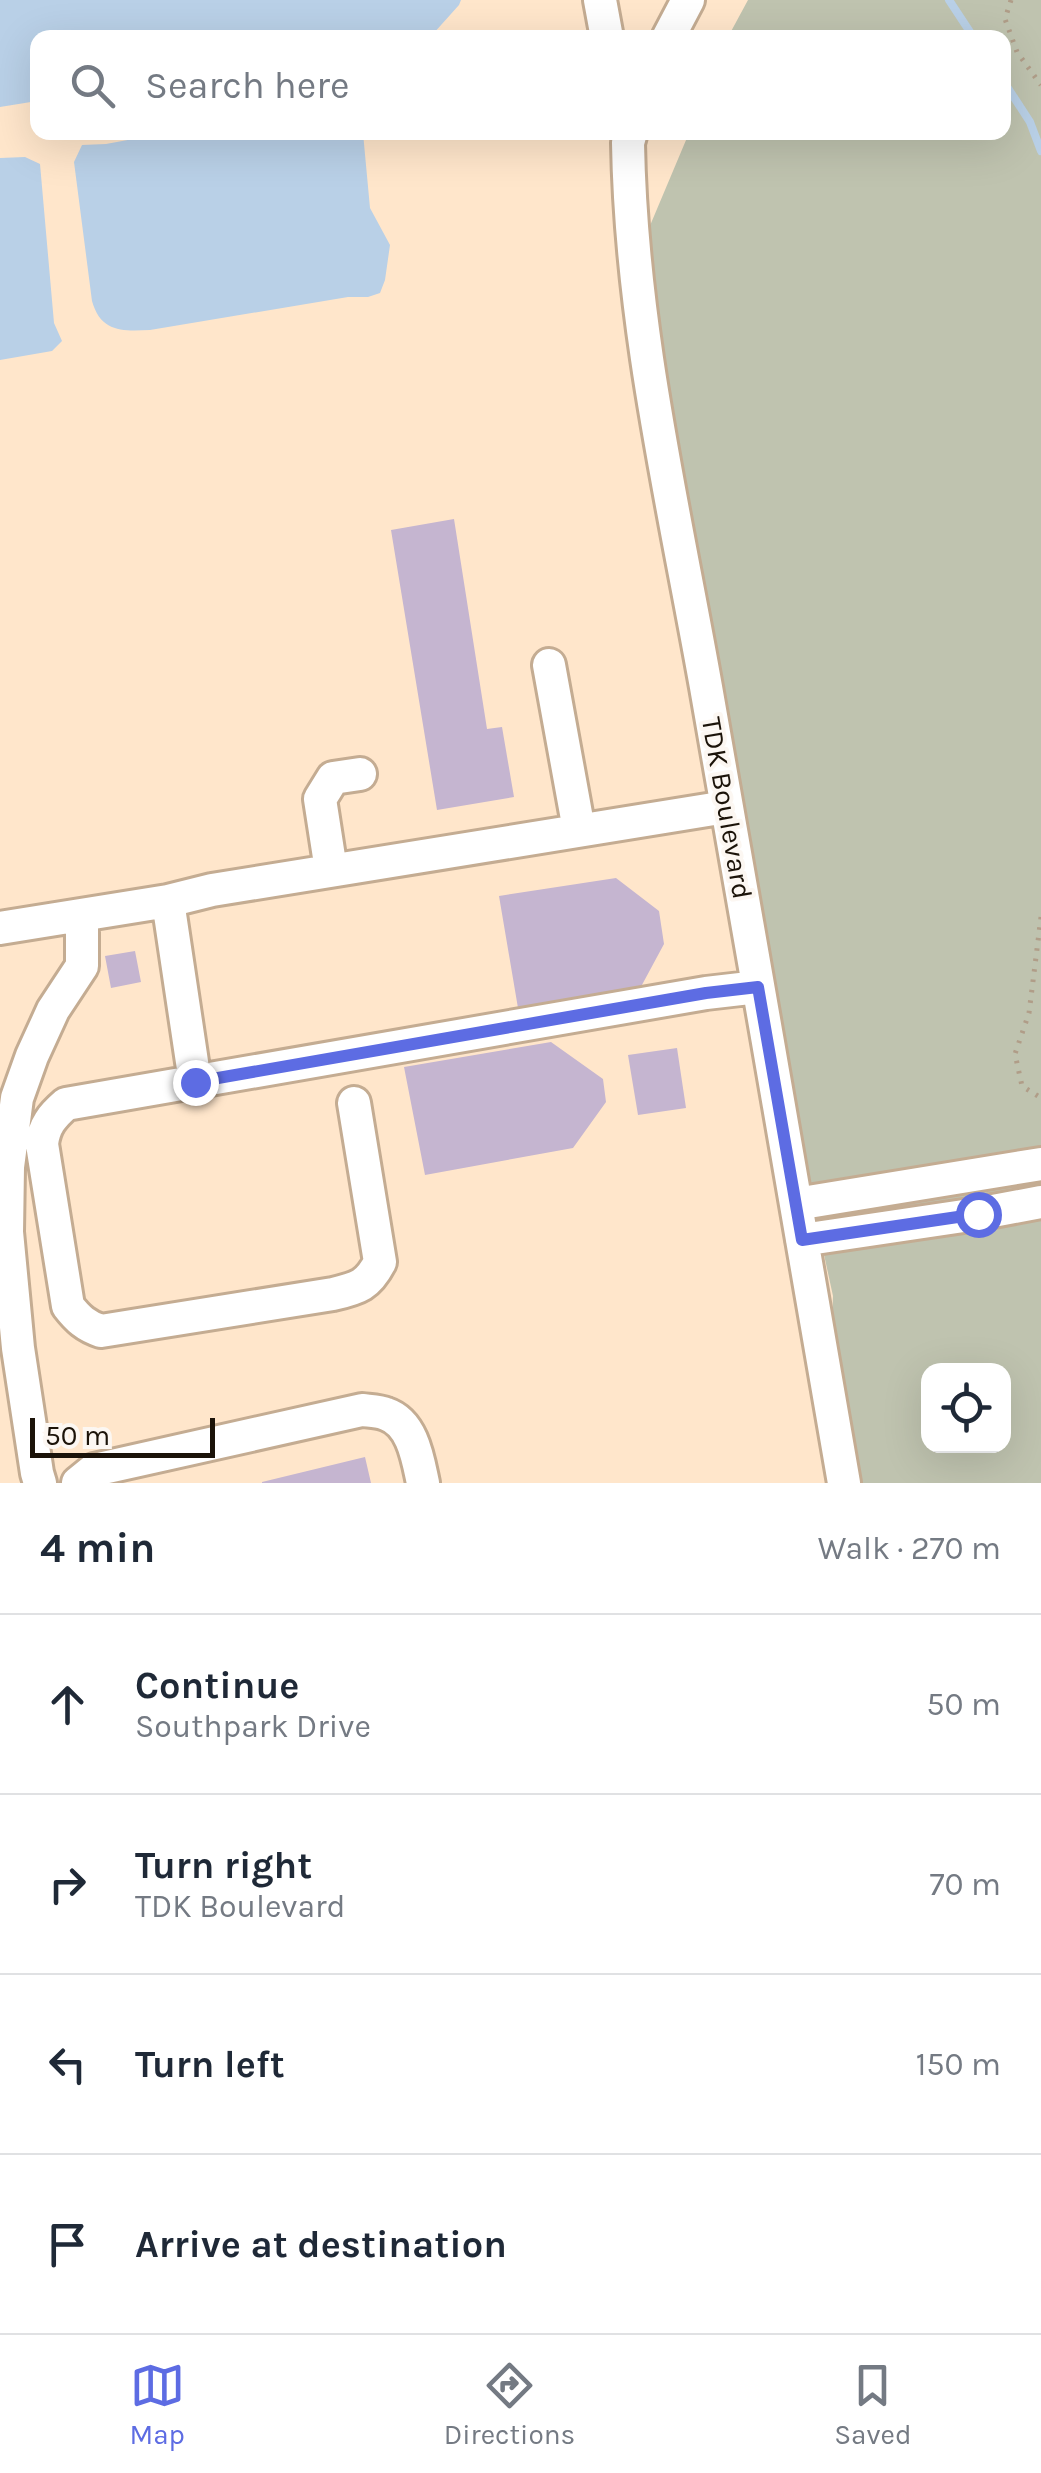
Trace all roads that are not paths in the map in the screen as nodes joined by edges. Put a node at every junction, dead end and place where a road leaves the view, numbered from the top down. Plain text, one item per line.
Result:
1 (600, 0) edge
2 (688, 0) edge
3 (606, 30) edge
4 (672, 30) edge
5 (628, 140) edge
6 (549, 665) dead end
7 (360, 774) dead end
8 (726, 806) junction
9 (580, 830) junction
10 (331, 870) junction
11 (168, 901) junction
12 (82, 914) junction
13 (0, 928) edge
14 (758, 987) junction
15 (195, 1082) junction
16 (354, 1104) dead end
17 (1041, 1164) edge
18 (1041, 1202) edge
19 (796, 1204) junction
20 (802, 1240) junction
21 (40, 1483) edge
22 (78, 1483) edge
23 (424, 1483) edge
24 (844, 1483) edge

1 - 3 street
2 - 4 street
5 - 8 street, TDK Boulevard
6 - 9 street
7 - 10 street
8 - 9 street
8 - 14 street, TDK Boulevard
9 - 10 street
10 - 11 street
11 - 12 street
11 - 15 street
12 - 13 street
12 - 21 street
14 - 15 street
14 - 19 street, TDK Boulevard
15 - 16 street
17 - 19 street
18 - 20 street
19 - 20 street, TDK Boulevard
20 - 24 street, TDK Boulevard
22 - 23 street

